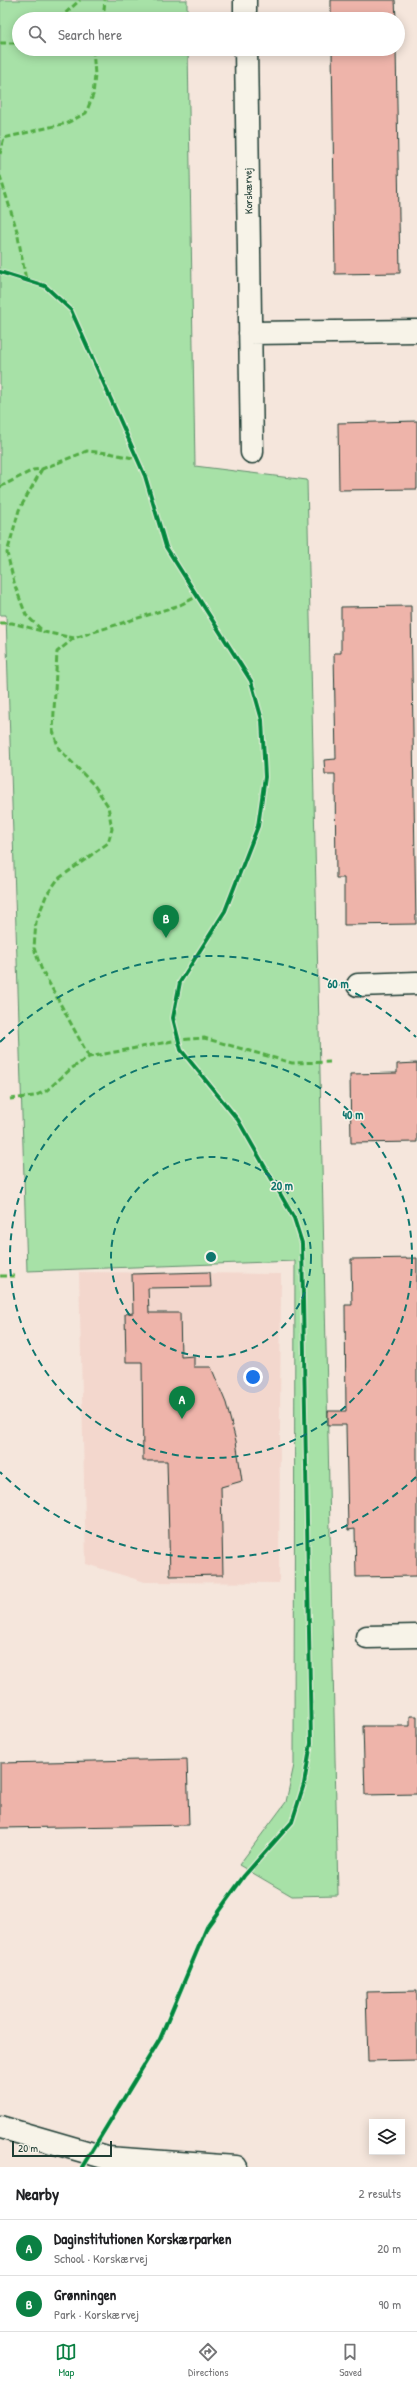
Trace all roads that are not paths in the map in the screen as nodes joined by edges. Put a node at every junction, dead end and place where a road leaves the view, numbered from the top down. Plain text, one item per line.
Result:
1 (245, 0) edge
2 (245, 12) edge
3 (246, 56) edge
4 (417, 332) edge
5 (250, 334) junction
6 (252, 452) dead end
7 (417, 984) edge
8 (358, 985) dead end
9 (417, 1636) edge
10 (368, 1637) dead end
11 (0, 2127) edge
12 (236, 2167) edge

1 - 2 street
3 - 5 street, Korskærvej
4 - 5 street
5 - 6 street, Korskærvej
7 - 8 street
9 - 10 street
11 - 12 street

